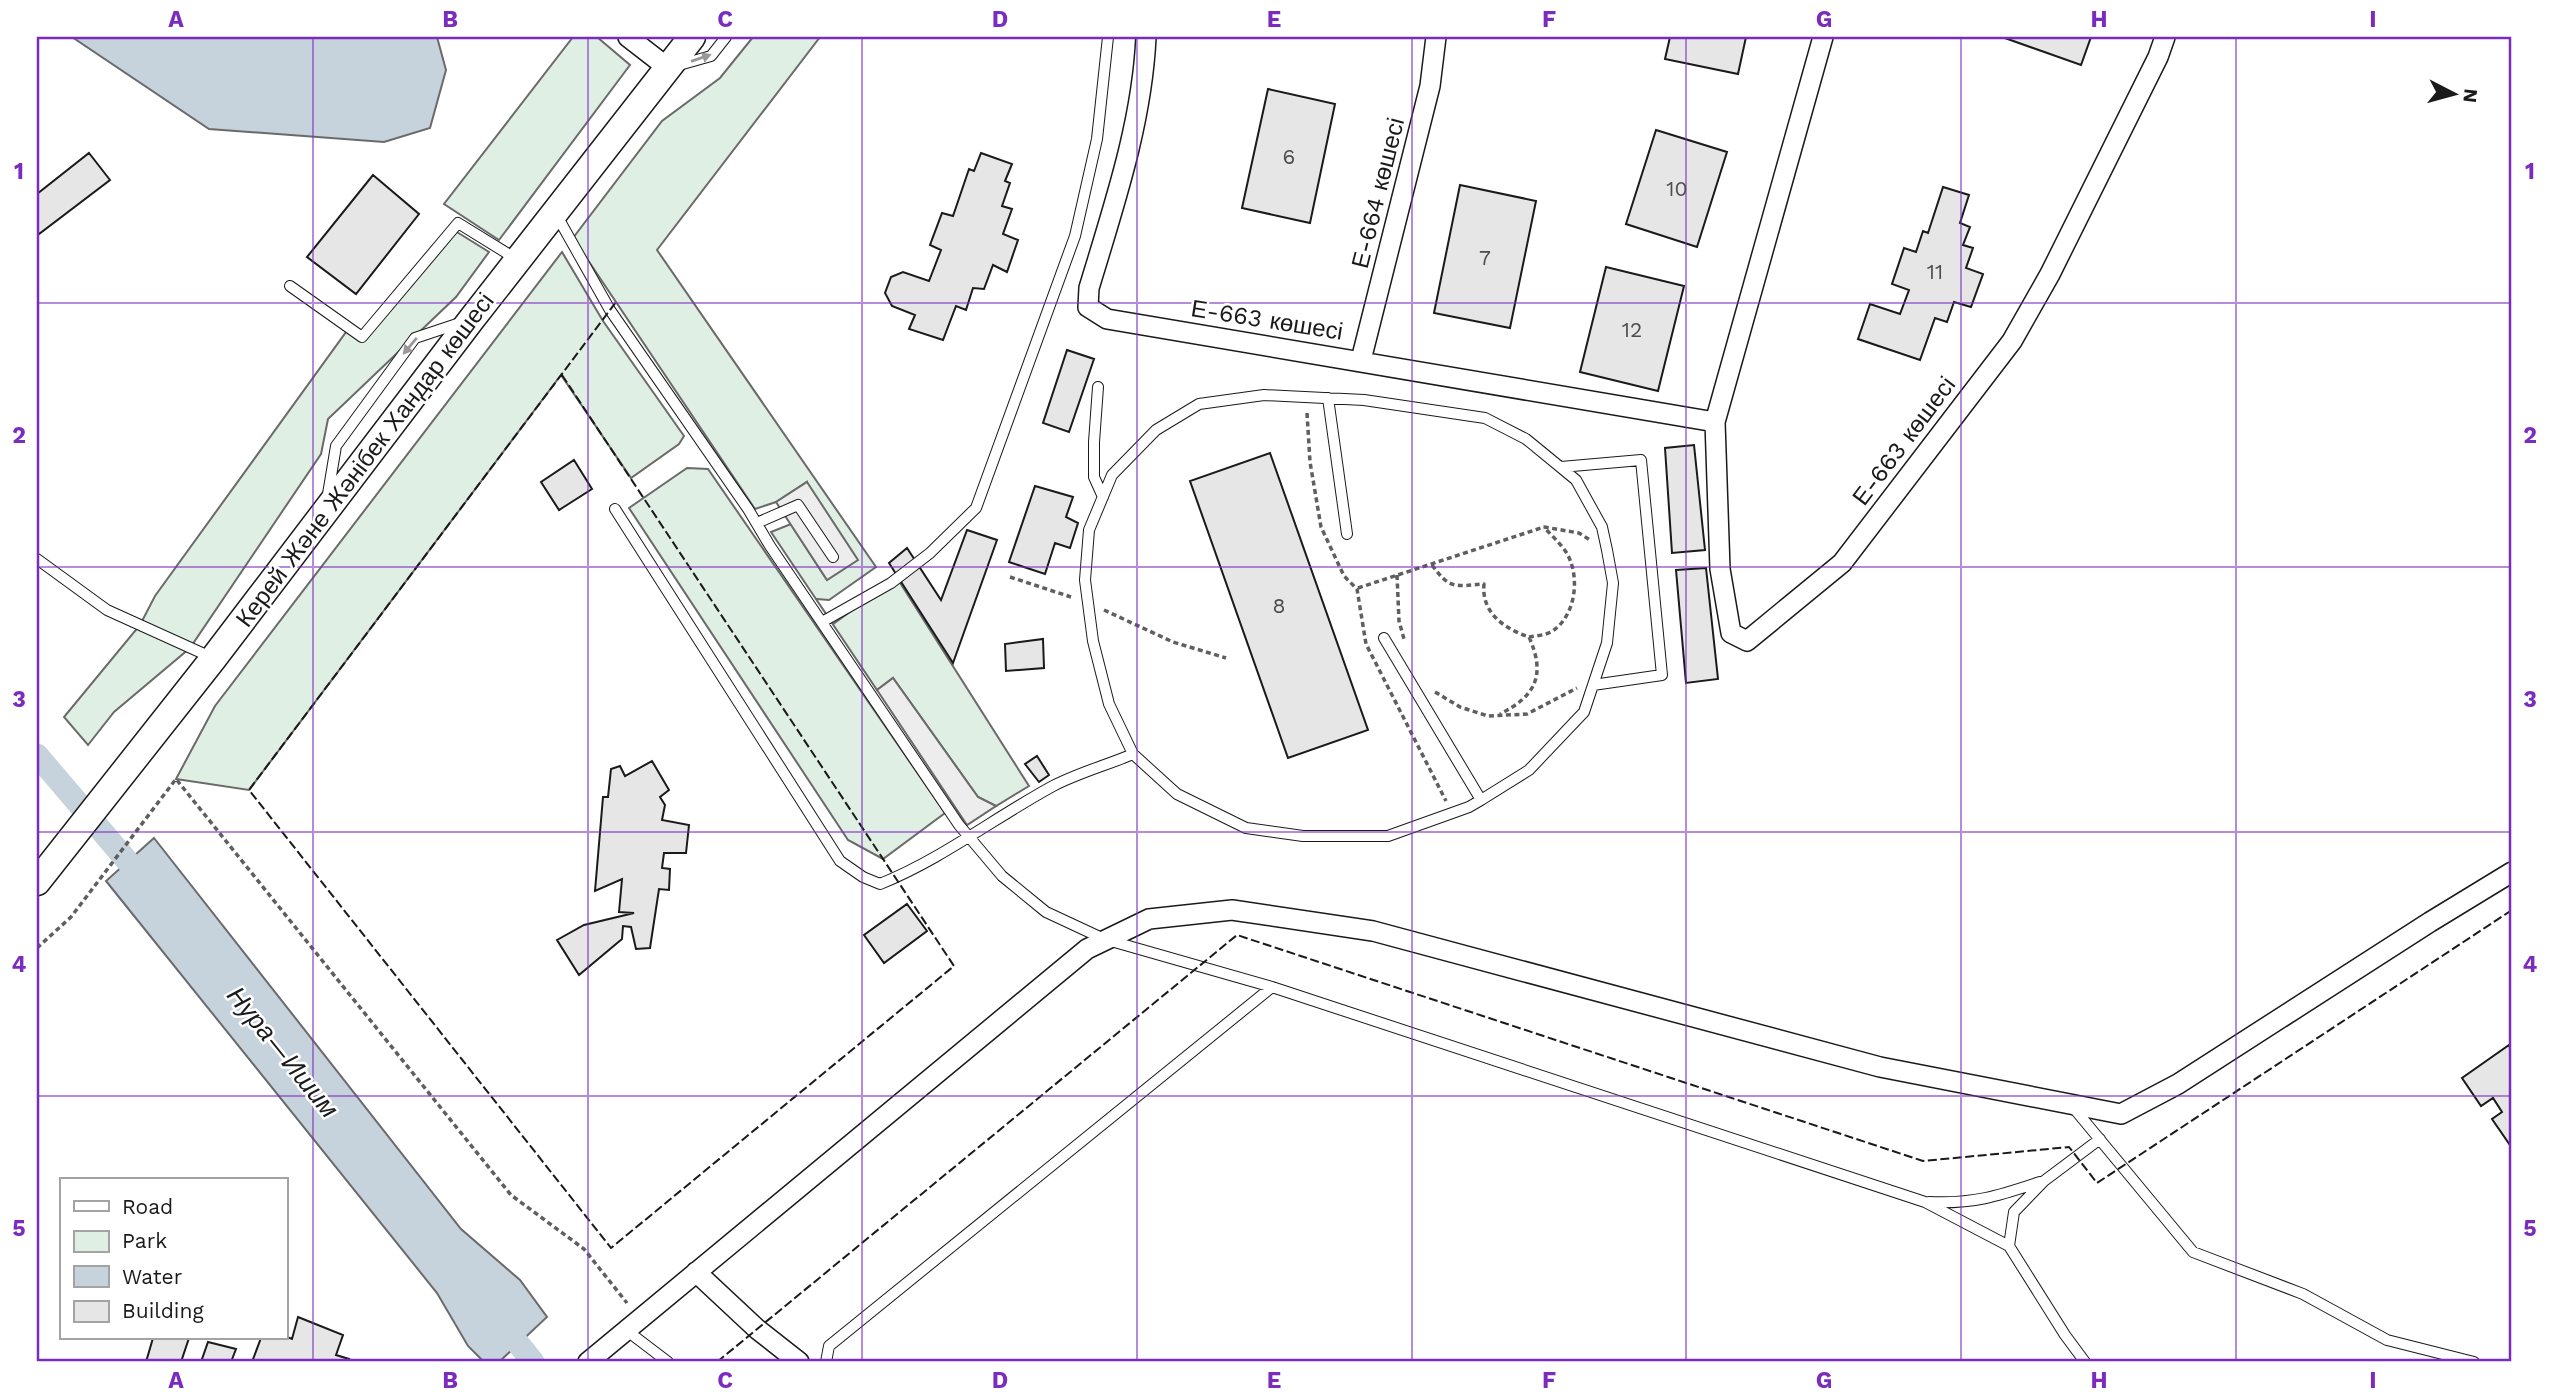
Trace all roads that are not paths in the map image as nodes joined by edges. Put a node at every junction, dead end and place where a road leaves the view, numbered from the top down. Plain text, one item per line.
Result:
1 (628, 37) edge
2 (692, 37) edge
3 (726, 37) edge
4 (1108, 37) edge
5 (1146, 37) edge
6 (1436, 37) edge
7 (1823, 37) edge
8 (2165, 37) edge
9 (668, 68) junction
10 (555, 213) junction
11 (518, 260) junction
12 (290, 286) dead end
13 (1361, 360) junction
14 (1098, 387) dead end
15 (1328, 398) junction
16 (1715, 422) junction
17 (1560, 467) junction
18 (1102, 498) junction
19 (615, 509) dead end
20 (757, 523) junction
21 (1347, 534) dead end
22 (833, 557) dead end
23 (37, 559) edge
24 (822, 622) junction
25 (1384, 638) dead end
26 (213, 659) junction
27 (1594, 681) junction
28 (1133, 754) junction
29 (1481, 800) junction
30 (971, 838) junction
31 (2512, 872) edge
32 (37, 882) edge
33 (1104, 939) junction
34 (1272, 988) junction
35 (2071, 1106) junction
36 (2100, 1139) junction
37 (2044, 1181) junction
38 (1925, 1202) junction
39 (2009, 1246) junction
40 (695, 1272) junction
41 (633, 1324) junction
42 (589, 1361) edge
43 (668, 1362) edge
44 (799, 1362) edge
45 (826, 1362) edge
46 (2085, 1362) edge
47 (2474, 1362) edge

1 - 9 street
2 - 9 main road, Керей Және Жәнібек Хандар көшесі
9 -> 3 lane
4 - 24 lane
5 - 13 street, Е-663 көшесі
6 - 13 street, Е-664 көшесі
7 - 16 street, Е-663 көшесі
8 - 16 street, Е-663 көшесі
9 - 10 main road, Керей Және Жәнібек Хандар көшесі
10 - 11 main road, Керей Және Жәнібек Хандар көшесі
10 - 20 lane
11 - 12 lane
11 - 26 main road, Керей Және Жәнібек Хандар көшесі
13 - 16 street, Е-663 көшесі
14 - 18 lane
15 - 17 lane
15 - 18 lane
15 - 21 lane
17 - 27 lane
17 - 27 lane
18 - 28 lane
19 - 30 lane
20 - 22 lane
20 - 24 lane
23 - 26 lane
24 - 30 lane
25 - 29 lane
26 - 32 main road, Керей Және Жәнібек Хандар көшесі
27 - 29 lane
28 - 29 lane
28 - 30 lane
30 - 33 lane
31 - 35 street
33 - 34 lane
33 - 35 street
33 - 40 street
34 - 38 lane
34 - 45 lane
35 - 36 lane
36 - 37 lane
36 - 47 lane
37 - 38 lane
37 - 39 lane
38 - 39 lane
39 - 46 lane
40 - 41 street
40 - 44 street
41 - 42 street
41 - 43 lane

